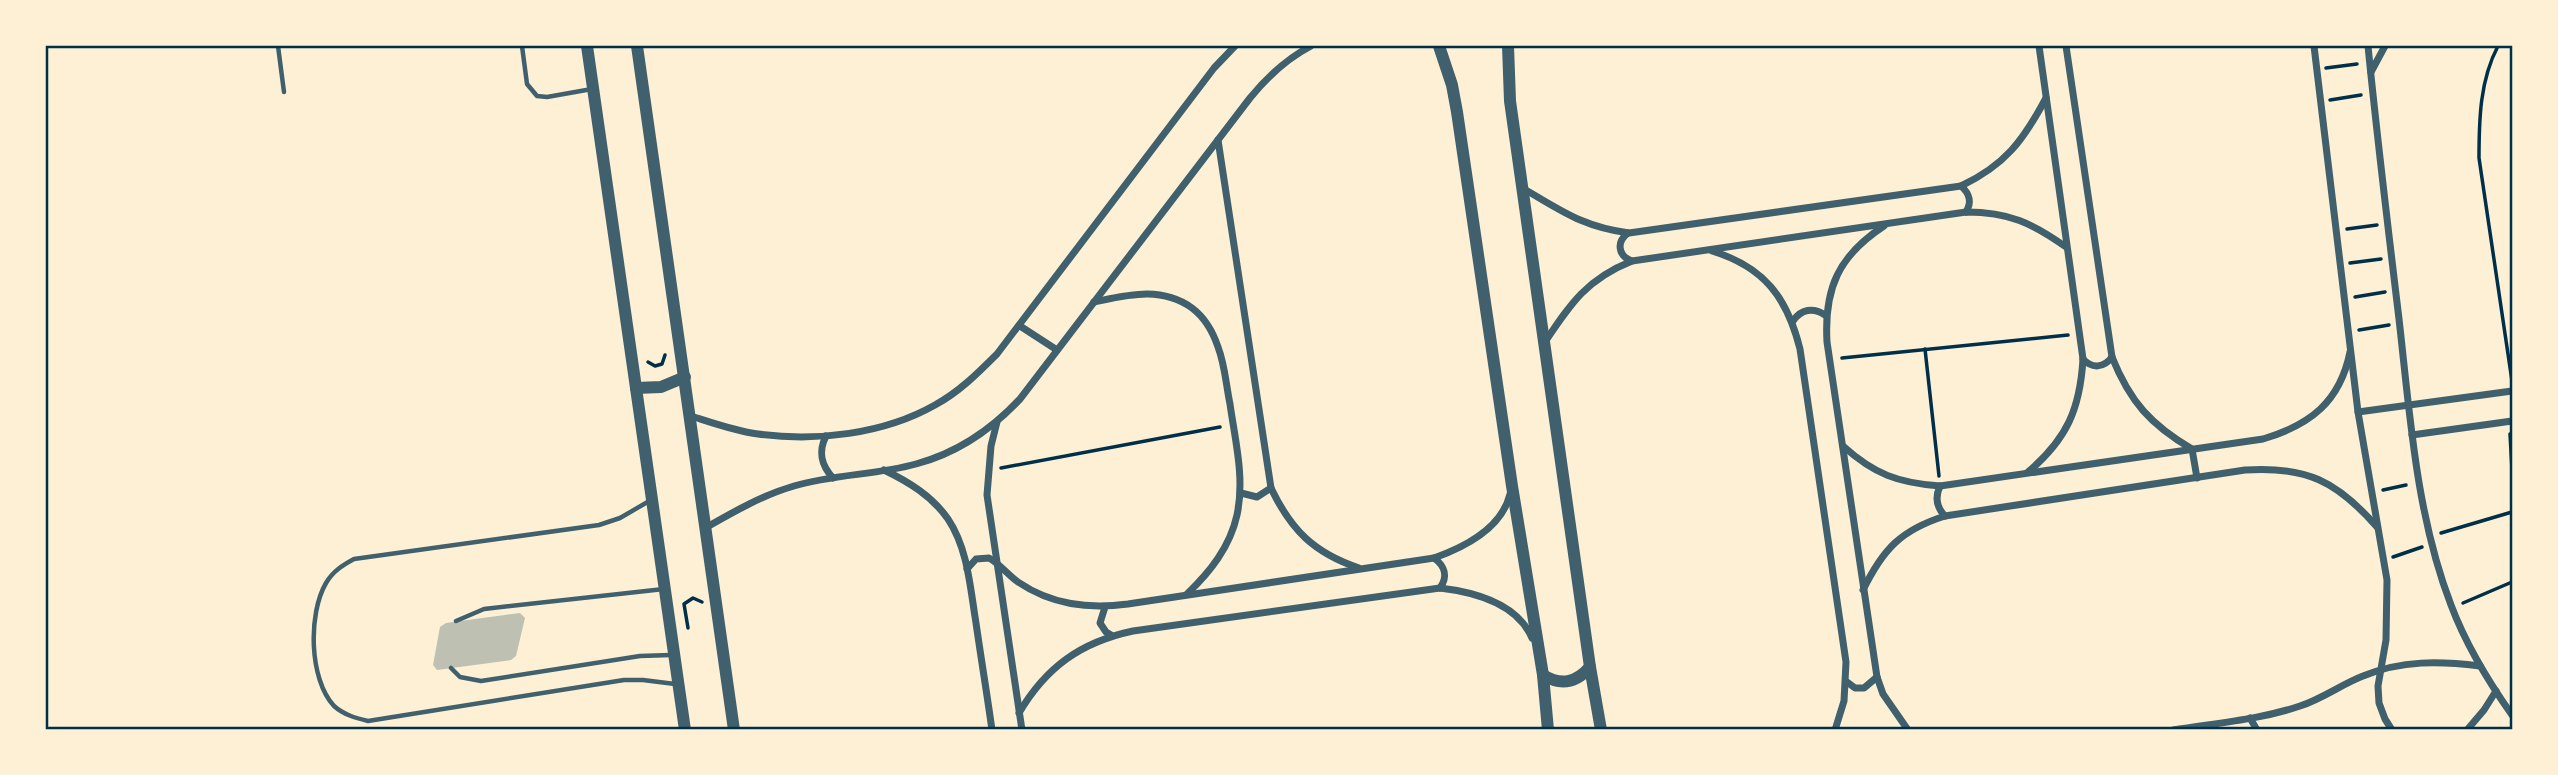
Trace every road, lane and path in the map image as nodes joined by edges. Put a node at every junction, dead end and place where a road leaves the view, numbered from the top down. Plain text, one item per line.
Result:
1 (278, 46) edge
2 (522, 46) edge
3 (587, 46) edge
4 (637, 46) edge
5 (1235, 46) edge
6 (1311, 46) edge
7 (1439, 46) edge
8 (1508, 46) edge
9 (2039, 46) edge
10 (2066, 46) edge
11 (2315, 46) edge
12 (2368, 46) edge
13 (2385, 46) edge
14 (2498, 46) edge
15 (2369, 62) junction
16 (2317, 69) junction
17 (2371, 72) junction
18 (593, 89) junction
19 (284, 92) dead end
20 (2373, 93) junction
21 (2046, 99) junction
22 (2322, 101) junction
23 (1218, 139) junction
24 (1961, 186) junction
25 (1524, 190) junction
26 (1966, 212) junction
27 (1888, 224) junction
28 (2388, 224) junction
29 (2338, 231) junction
30 (1629, 233) junction
31 (2066, 247) junction
32 (1707, 250) junction
33 (2392, 257) junction
34 (1632, 261) junction
35 (2341, 264) junction
36 (2396, 291) junction
37 (2346, 298) junction
38 (1094, 303) junction
39 (1825, 315) junction
40 (1793, 321) junction
41 (2400, 323) junction
42 (1020, 326) junction
43 (2350, 331) junction
44 (2079, 333) junction
45 (1545, 343) junction
46 (2352, 344) junction
47 (1925, 349) junction
48 (1057, 350) junction
49 (2112, 357) junction
50 (1829, 359) junction
51 (2083, 359) junction
52 (685, 377) junction
53 (636, 388) junction
54 (2512, 389) edge
55 (2409, 405) junction
56 (2358, 412) junction
57 (691, 416) junction
58 (997, 422) junction
59 (2511, 422) edge
60 (1233, 425) junction
61 (2412, 435) junction
62 (826, 436) junction
63 (1843, 446) junction
64 (2192, 449) junction
65 (884, 470) junction
66 (2512, 470) edge
67 (988, 471) junction
68 (2026, 474) junction
69 (833, 478) junction
70 (2197, 478) junction
71 (2419, 482) junction
72 (1512, 486) junction
73 (1940, 486) junction
74 (1271, 488) junction
75 (1241, 493) junction
76 (2371, 493) junction
77 (652, 499) junction
78 (2512, 512) edge
79 (1945, 516) junction
80 (706, 527) junction
81 (2378, 528) junction
82 (2430, 540) junction
83 (1434, 558) junction
84 (2384, 559) junction
85 (996, 563) junction
86 (967, 569) junction
87 (1363, 570) junction
88 (2512, 582) edge
89 (1440, 588) junction
90 (664, 589) junction
91 (1863, 590) junction
92 (1186, 595) junction
93 (1105, 607) junction
94 (2452, 607) junction
95 (703, 614) dead end
96 (456, 621) dead end
97 (688, 629) dead end
98 (1111, 635) junction
99 (1537, 649) junction
100 (674, 655) junction
101 (2480, 666) junction
102 (1590, 667) junction
103 (451, 668) dead end
104 (2381, 670) junction
105 (1544, 675) junction
106 (1877, 677) junction
107 (1847, 682) junction
108 (678, 685) junction
109 (2496, 691) junction
110 (1019, 713) junction
111 (2512, 715) edge
112 (2250, 718) junction
113 (1600, 723) edge
114 (1547, 727) edge
115 (685, 730) edge
116 (734, 730) edge
117 (992, 730) edge
118 (1022, 730) edge
119 (1612, 730) edge
120 (1835, 730) edge
121 (1908, 730) edge
122 (2173, 730) edge
123 (2257, 730) edge
124 (2392, 730) edge
125 (2467, 730) edge

1 - 19 lane
2 - 18 lane
3 - 18 street
4 - 52 street
5 - 42 street
6 - 23 street
7 - 72 street
8 - 25 street
9 - 21 street
10 - 49 street
11 - 16 street
12 - 15 street
13 - 17 street
14 - 54 path
15 - 16 path
15 - 17 street
16 - 22 street
17 - 20 street
18 - 53 street
20 - 22 path
20 - 28 street
21 - 24 street
21 - 31 street
22 - 29 street
23 - 38 street
23 - 74 street
24 - 26 street
24 - 30 street
25 - 30 street
25 - 45 street
26 - 27 street
26 - 31 street
27 - 32 street
27 - 39 street
28 - 29 path
28 - 33 street
29 - 35 street
30 - 34 street
31 - 44 street
32 - 34 street
32 - 40 street
33 - 35 path
33 - 36 street
34 - 45 street
35 - 37 street
36 - 37 path
36 - 41 street
37 - 43 street
38 - 48 street
38 - 60 street
39 - 40 street
39 - 50 street
40 - 107 street
41 - 43 path
41 - 55 street
42 - 48 street
42 - 62 street
43 - 46 street
44 - 47 path
44 - 51 street
45 - 102 street
46 - 56 street
46 - 64 street
47 - 50 path
47 - 73 path
48 - 58 street
49 - 51 street
49 - 64 street
50 - 63 street
51 - 68 street
52 - 53 street
52 - 57 street
53 - 77 street
54 - 55 street
55 - 56 street
55 - 61 street
56 - 76 street
57 - 62 street
57 - 80 street
58 - 65 street
58 - 67 street
59 - 61 street
59 - 66 path
60 - 67 path
60 - 75 street
61 - 71 street
62 - 69 street
63 - 73 street
63 - 91 street
64 - 68 street
64 - 70 street
65 - 69 street
65 - 86 street
67 - 85 street
68 - 73 street
69 - 80 street
70 - 79 street
70 - 81 street
71 - 76 path
71 - 82 street
72 - 83 street
72 - 99 street
73 - 79 street
74 - 75 street
74 - 87 street
75 - 92 street
76 - 81 street
77 - 90 street
77 - 108 lane
78 - 82 path
79 - 91 street
80 - 116 street
81 - 84 street
82 - 84 path
82 - 94 street
83 - 87 street
83 - 89 street
84 - 104 street
85 - 86 street
85 - 93 street
85 - 110 street
86 - 117 street
87 - 92 street
88 - 94 path
89 - 98 street
89 - 99 street
90 - 96 lane
90 - 100 street
91 - 106 street
92 - 93 street
93 - 98 street
94 - 101 street
95 - 97 path
98 - 110 street
99 - 105 street
100 - 103 lane
100 - 108 street
101 - 104 street
101 - 109 street
102 - 105 street
102 - 113 street
104 - 112 street
104 - 124 street
105 - 114 street
106 - 107 street
106 - 121 street
107 - 120 street
108 - 115 street
109 - 111 street
109 - 125 street
110 - 118 street
112 - 122 street
112 - 123 street
113 - 119 street

